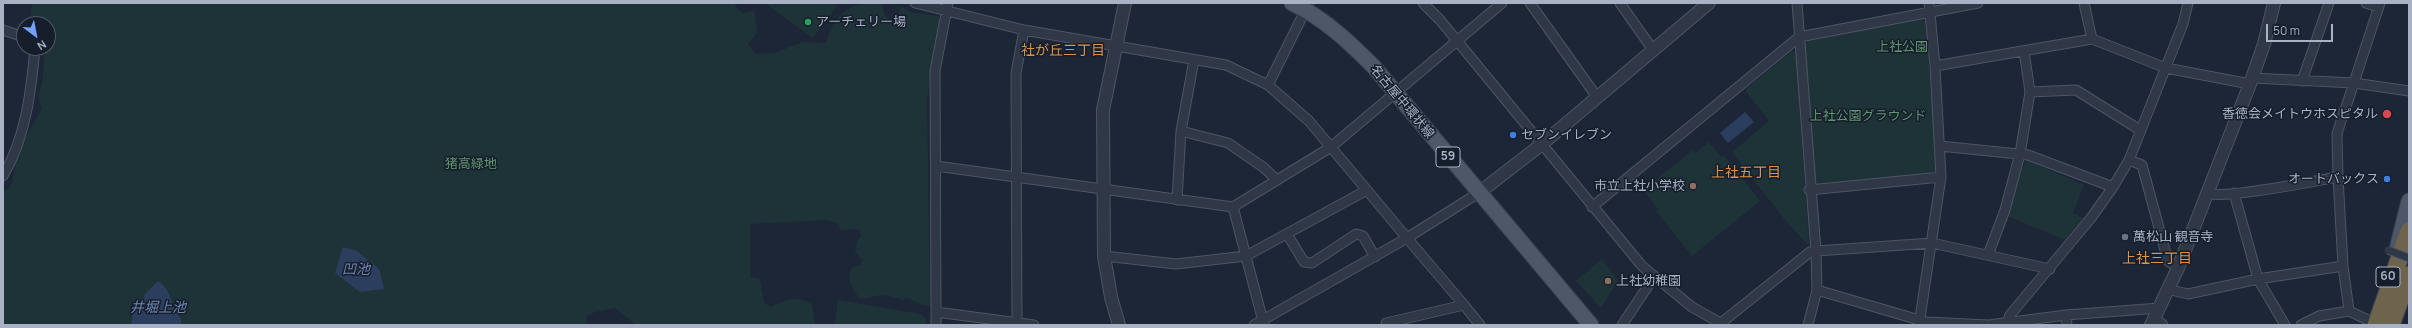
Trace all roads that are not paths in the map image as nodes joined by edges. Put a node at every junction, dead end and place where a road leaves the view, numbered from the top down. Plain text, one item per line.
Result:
1 (915, 3) edge
2 (1125, 3) edge
3 (1292, 3) edge
4 (1423, 3) edge
5 (1502, 3) edge
6 (1530, 3) edge
7 (1620, 3) edge
8 (1709, 3) edge
9 (1797, 3) edge
10 (1978, 3) edge
11 (2084, 3) edge
12 (2188, 3) edge
13 (2274, 3) edge
14 (2329, 3) edge
15 (2366, 3) edge
16 (2379, 5) edge
17 (1308, 6) edge
18 (947, 7) edge
19 (1929, 8) edge
20 (3, 30) edge
21 (1024, 30) junction
22 (16, 34) edge
23 (1799, 37) junction
24 (2092, 40) junction
25 (1457, 43) junction
26 (1116, 47) junction
27 (1653, 50) junction
28 (2024, 51) junction
29 (34, 56) edge
30 (1194, 60) junction
31 (1935, 66) junction
32 (2166, 68) junction
33 (2302, 80) junction
34 (2251, 81) junction
35 (2354, 83) junction
36 (1268, 85) junction
37 (2409, 91) edge
38 (2030, 92) junction
39 (1396, 93) junction
40 (1597, 97) junction
41 (2140, 130) junction
42 (1181, 131) junction
43 (1542, 144) junction
44 (1940, 146) junction
45 (1331, 147) junction
46 (2020, 154) junction
47 (2129, 160) junction
48 (936, 166) junction
49 (3, 176) edge
50 (1016, 177) junction
51 (2338, 177) junction
52 (1941, 178) junction
53 (1277, 180) junction
54 (2113, 188) junction
55 (1104, 190) junction
56 (1367, 190) junction
57 (1809, 190) junction
58 (1480, 192) junction
59 (2206, 193) junction
60 (2234, 193) junction
61 (1177, 200) junction
62 (2409, 201) edge
63 (1592, 207) junction
64 (1233, 208) junction
65 (2409, 230) edge
66 (1287, 234) junction
67 (1407, 238) junction
68 (1932, 243) junction
69 (1816, 251) junction
70 (1988, 255) junction
71 (1104, 256) junction
72 (1246, 256) junction
73 (2391, 256) junction
74 (1375, 257) junction
75 (2409, 258) edge
76 (2343, 266) junction
77 (2178, 268) junction
78 (2050, 269) junction
79 (2409, 275) edge
80 (1654, 277) junction
81 (2258, 279) junction
82 (2167, 289) junction
83 (1817, 290) junction
84 (2408, 303) edge
85 (1464, 305) junction
86 (2349, 311) junction
87 (936, 312) junction
88 (2066, 315) junction
89 (2157, 319) edge
90 (1017, 323) junction
91 (1920, 323) edge
92 (1261, 324) edge
93 (1386, 324) edge
94 (1723, 324) edge
95 (2008, 324) junction
96 (2371, 324) edge
97 (936, 325) edge
98 (1034, 325) edge
99 (1119, 325) edge
100 (1480, 325) edge
101 (1591, 325) edge
102 (1622, 325) edge
103 (1808, 325) edge
104 (1989, 325) edge
105 (2067, 325) edge
106 (2285, 325) edge
107 (2301, 325) edge
108 (2391, 325) edge
109 (2399, 325) edge

1 - 18 street
2 - 26 street
3 - 17 main road, 名古屋中環状線 / 59
4 - 25 street
5 - 25 street
6 - 40 street
7 - 27 street
8 - 27 street
9 - 23 street
10 - 19 street
11 - 24 street
12 - 32 street
13 - 34 street
14 - 33 street
15 - 16 street
16 - 35 street
17 - 36 street
17 - 39 main road, 名古屋中環状線 / 59
18 - 21 street
18 - 48 street
19 - 23 street
19 - 31 street
20 - 22 street
21 - 26 street
21 - 50 street
23 - 57 street
23 - 63 street
24 - 28 street
24 - 32 street
25 - 39 street
25 - 43 street
26 - 30 street
26 - 55 street
27 - 40 street
28 - 31 street
28 - 38 street
29 - 49 street
30 - 36 street
30 - 42 street
31 - 44 street
32 - 34 street
32 - 41 street
33 - 34 street
33 - 35 street
34 - 59 street
35 - 37 street
35 - 51 street
36 - 45 street
38 - 41 street
38 - 46 street
39 - 45 street
39 - 58 main road, 名古屋中環状線 / 59
40 - 43 street
41 - 47 street
42 - 53 street
42 - 61 street
43 - 58 street
43 - 63 street
44 - 46 street
44 - 52 street
45 - 53 street
45 - 56 street
46 - 54 street
46 - 70 street
47 - 54 street
47 - 77 street
48 - 50 street
48 - 87 street
50 - 55 street
50 - 90 street
51 - 60 street
51 - 76 street
52 - 57 street
52 - 68 street
53 - 64 street
54 - 78 street
55 - 61 street
55 - 71 street
56 - 66 street
56 - 67 street
57 - 69 street
58 - 67 street
58 - 101 main road, 名古屋中環状線 / 59
59 - 60 street
59 - 77 street
60 - 81 street
61 - 64 street
62 - 73 main road, 60
63 - 80 street
64 - 72 street
65 - 73 main road, 60
65 - 96 highway
66 - 72 street
66 - 74 street
67 - 74 street
67 - 85 street
68 - 69 street
68 - 70 street
68 - 91 street
69 - 83 street
69 - 94 street
70 - 78 street
71 - 72 street
71 - 99 street
72 - 92 street
73 - 75 street, bridge
73 - 96 main road, 60
74 - 92 street
76 - 81 street
76 - 86 street
77 - 82 street
78 - 95 street
79 - 108 highway
80 - 94 street
80 - 102 street
81 - 82 street
81 - 106 street
82 - 89 street
83 - 91 street
83 - 103 street
84 - 109 main road, 60
85 - 93 street
85 - 100 street
86 - 96 street
86 - 107 street
87 - 90 street
87 - 97 street
88 - 89 street
88 - 95 street
88 - 105 street
90 - 98 street
91 - 104 street
95 - 104 street

